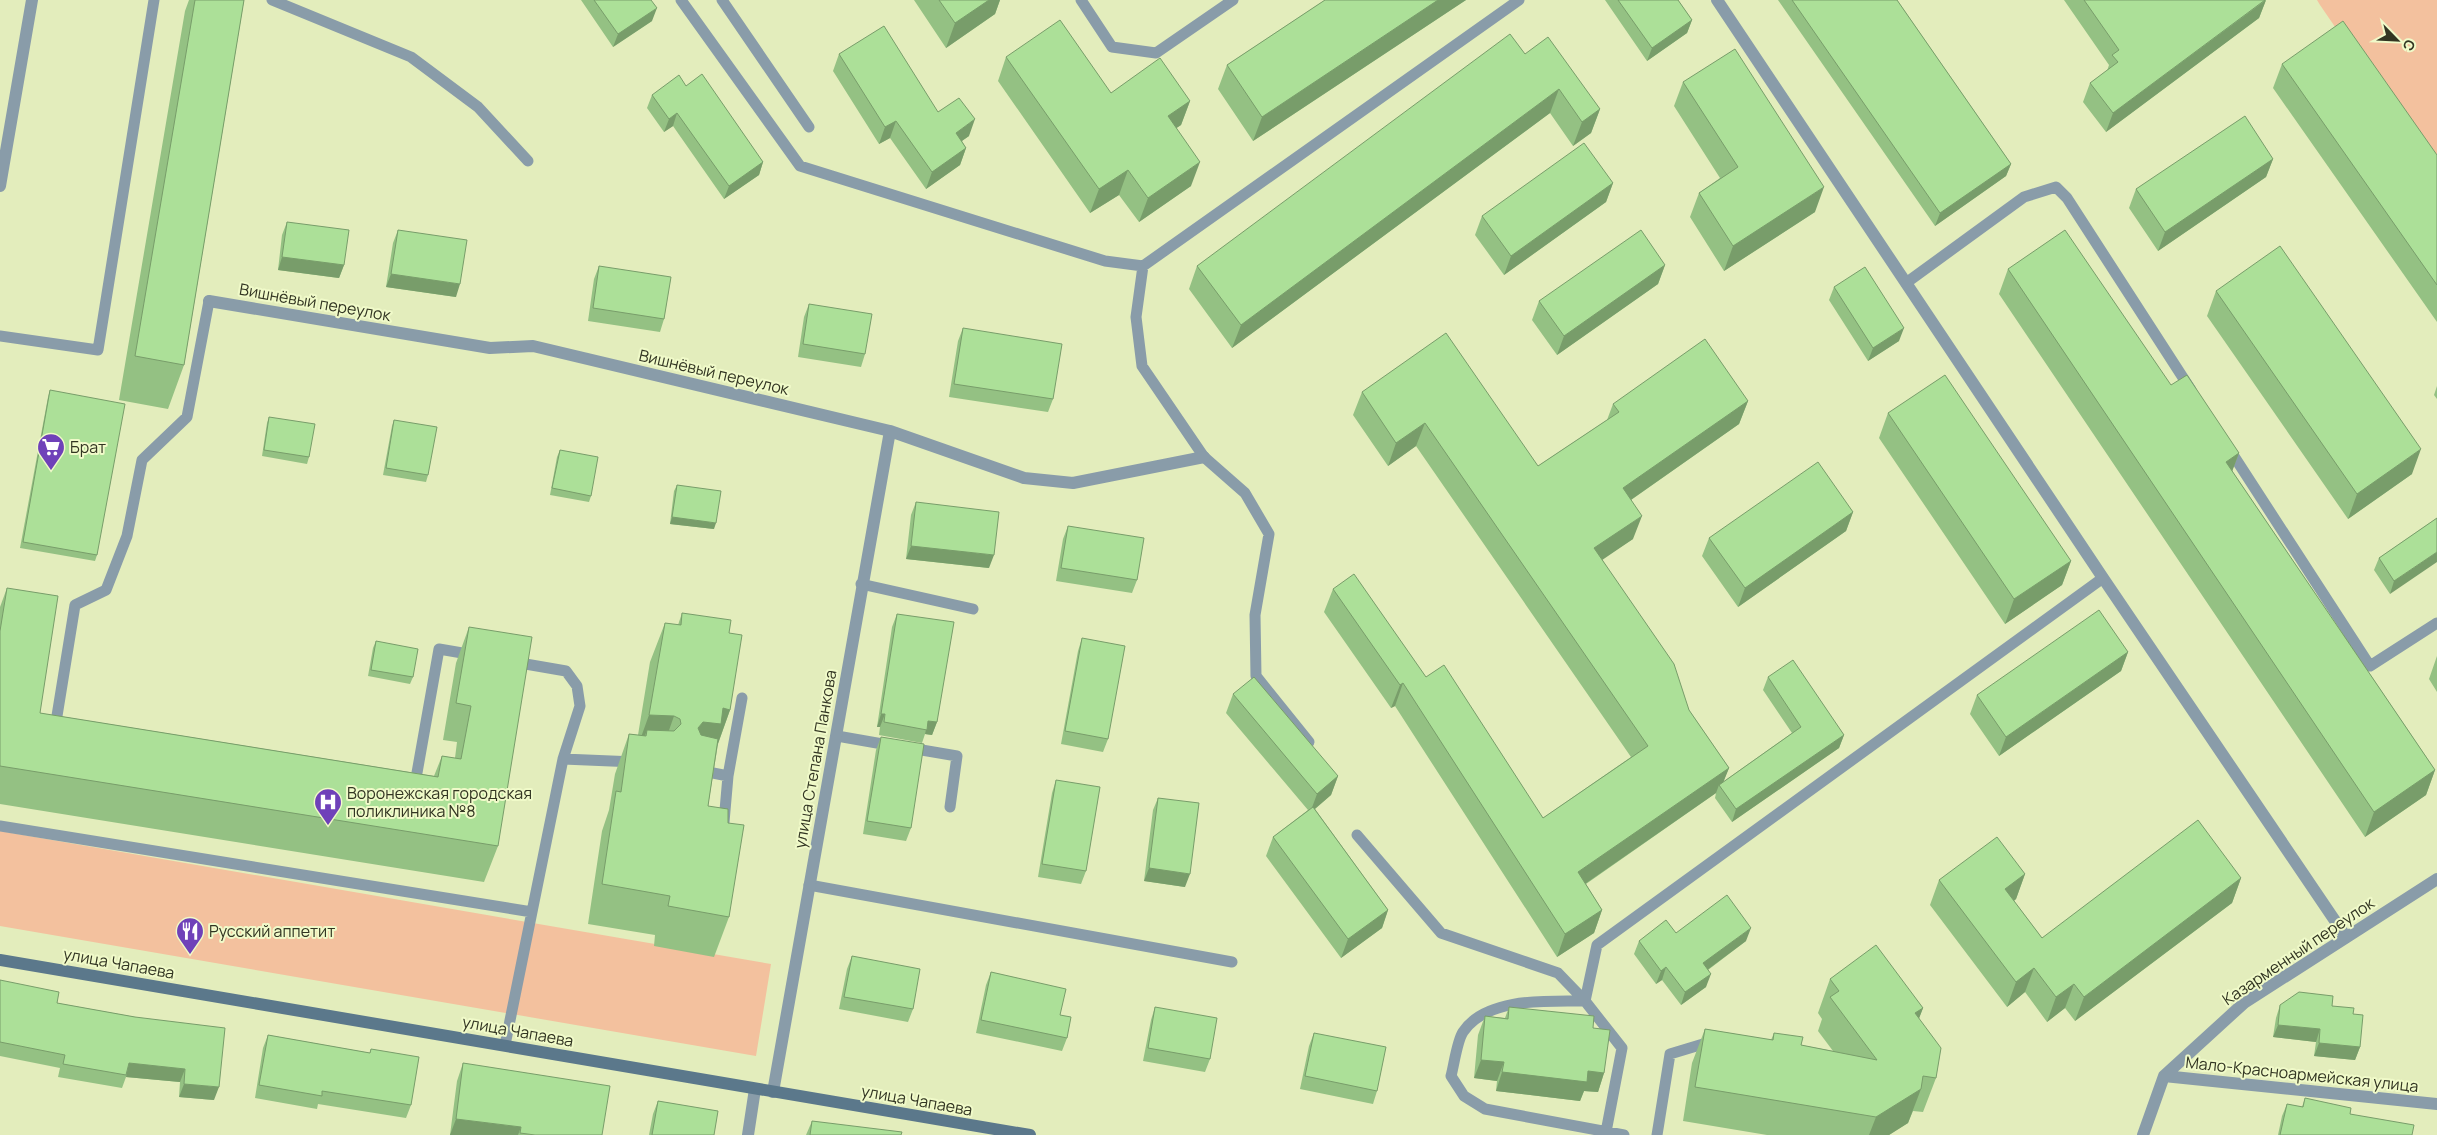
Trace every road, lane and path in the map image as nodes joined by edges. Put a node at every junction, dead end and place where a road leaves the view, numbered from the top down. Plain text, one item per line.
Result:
1 (32, 0) edge
2 (154, 0) edge
3 (272, 0) edge
4 (681, 0) edge
5 (722, 0) edge
6 (1081, 0) edge
7 (1233, 0) edge
8 (1519, 0) edge
9 (1717, 0) edge
10 (809, 128) dead end
11 (528, 161) dead end
12 (0, 186) edge
13 (1143, 266) junction
14 (1906, 283) junction
15 (209, 301) joint
16 (0, 336) edge
17 (2197, 399) edge
18 (890, 431) junction
19 (2224, 440) edge
20 (1204, 457) junction
21 (2103, 578) junction
22 (861, 584) junction
23 (973, 608) dead end
24 (2437, 623) edge
25 (742, 698) dead end
26 (75, 725) edge
27 (837, 736) junction
28 (1318, 753) edge
29 (563, 759) junction
30 (649, 762) edge
31 (692, 769) edge
32 (728, 776) junction
33 (396, 781) edge
34 (950, 807) dead end
35 (0, 826) edge
36 (723, 831) edge
37 (1357, 835) dead end
38 (2437, 879) edge
39 (809, 885) junction
40 (532, 912) junction
41 (2346, 937) junction
42 (0, 960) edge
43 (1232, 962) dead end
44 (1585, 1001) junction
45 (1722, 1038) edge
46 (505, 1045) junction
47 (2164, 1076) junction
48 (755, 1089) junction
49 (774, 1092) junction
50 (2437, 1104) edge
51 (1606, 1132) junction
52 (748, 1135) edge
53 (1030, 1135) edge
54 (1624, 1135) edge
55 (1657, 1135) edge
56 (2143, 1135) edge

1 - 12 street
2 - 16 lane
3 - 11 lane
4 - 13 lane
5 - 10 lane
6 - 7 lane
8 - 13 lane
9 - 14 street
13 - 20 lane
14 - 17 lane
14 - 21 street
15 - 18 street, Вишнёвый переулок
15 - 26 lane
18 - 20 street, Вишнёвый переулок
18 - 22 street, улица Степана Панкова
19 - 24 lane
20 - 28 lane
21 - 41 street
21 - 44 lane
22 - 23 lane
22 - 27 street, улица Степана Панкова
25 - 32 lane
27 - 34 lane
27 - 39 street, улица Степана Панкова
29 - 30 lane
29 - 33 lane
29 - 40 lane
31 - 32 lane
32 - 36 lane
35 - 40 lane
37 - 44 lane
38 - 41 street, Казарменный переулок
39 - 43 lane
39 - 49 street, улица Степана Панкова
40 - 46 lane
41 - 47 street, Казарменный переулок
42 - 46 street, улица Чапаева
44 - 51 lane
44 - 51 lane
45 - 55 lane
46 - 48 street, улица Чапаева
47 - 50 street, Мало-Красноармейская улица
47 - 56 street, Казарменный переулок
48 - 49 street, улица Чапаева
48 - 52 street
49 - 53 street, улица Чапаева
51 - 54 lane

